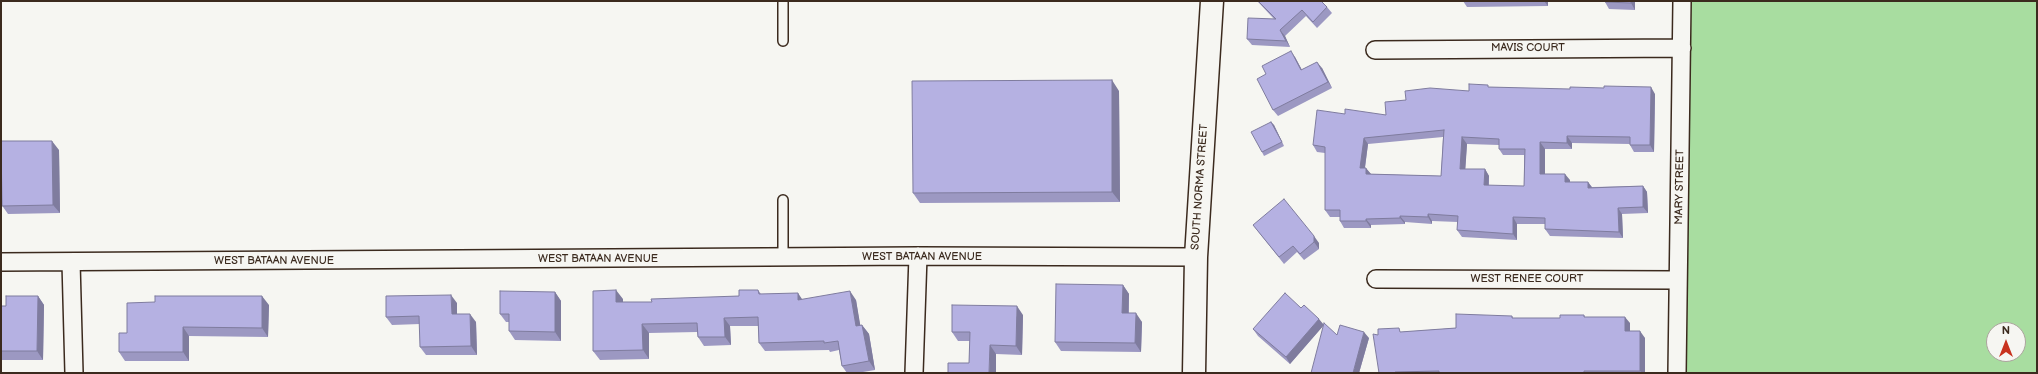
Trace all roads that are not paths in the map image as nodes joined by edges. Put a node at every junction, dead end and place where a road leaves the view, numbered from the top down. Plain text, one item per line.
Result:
1 (783, 1) edge
2 (1212, 1) edge
3 (1682, 1) edge
4 (783, 41) dead end
5 (1682, 48) junction
6 (1375, 50) dead end
7 (783, 200) dead end
8 (918, 256) junction
9 (1196, 257) junction
10 (783, 258) junction
11 (1, 262) edge
12 (71, 262) junction
13 (1376, 279) dead end
14 (1678, 280) junction
15 (74, 373) edge
16 (914, 373) edge
17 (1194, 373) edge
18 (1677, 373) edge

1 - 4 lane
2 - 9 street, SOUTH NORMA STREET
3 - 5 street, MARY STREET
5 - 6 street, MAVIS COURT
5 - 14 street, MARY STREET
7 - 10 lane
8 - 9 street, WEST BATAAN AVENUE
8 - 10 street, WEST BATAAN AVENUE
8 - 16 street
9 - 17 street, SOUTH NORMA STREET
10 - 12 street, WEST BATAAN AVENUE
11 - 12 street, WEST BATAAN AVENUE
12 - 15 street
13 - 14 street, WEST RENEE COURT
14 - 18 street, MARY STREET

